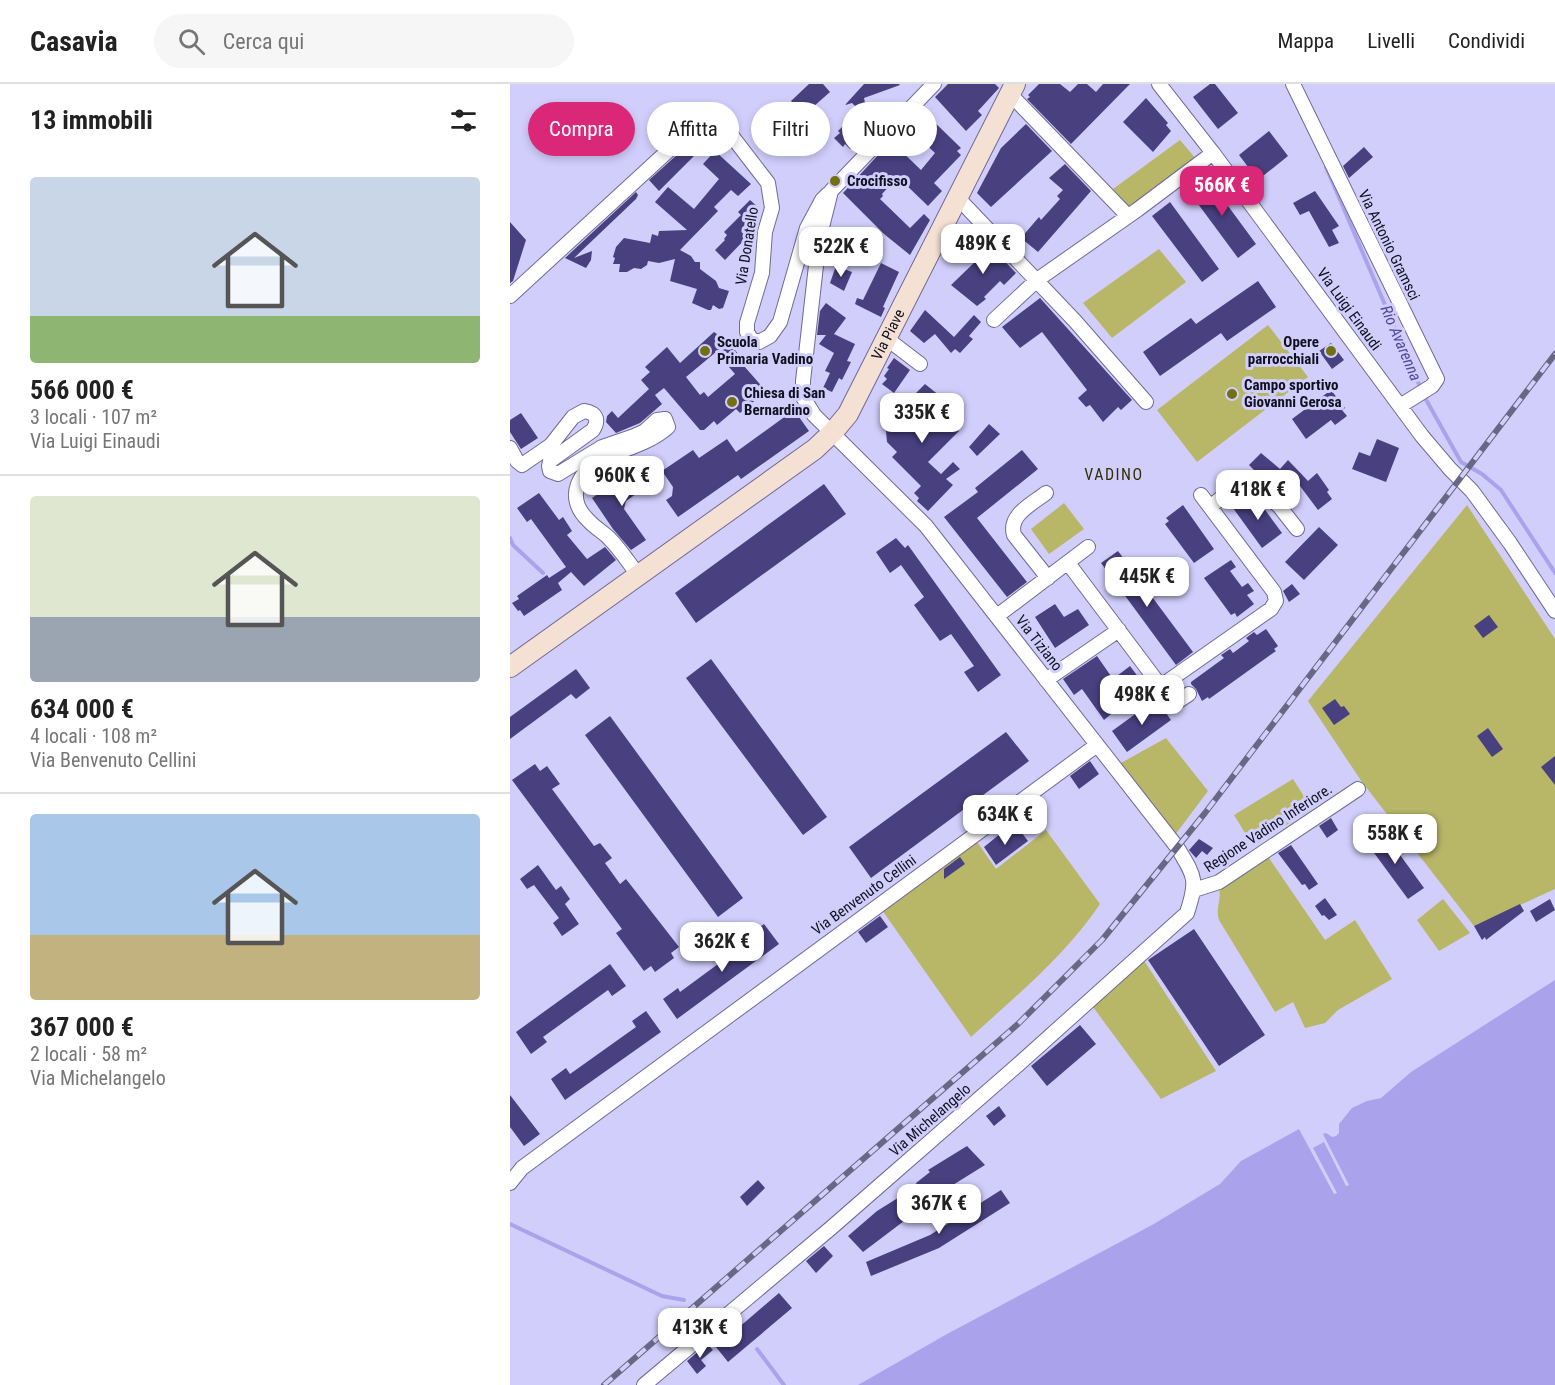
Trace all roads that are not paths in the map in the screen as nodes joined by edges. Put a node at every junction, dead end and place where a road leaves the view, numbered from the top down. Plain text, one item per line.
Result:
1 (934, 84) edge
2 (1159, 84) edge
3 (1293, 84) edge
4 (1012, 89) edge
5 (1213, 153) junction
6 (831, 191) junction
7 (957, 197) junction
8 (1128, 216) junction
9 (1037, 280) junction
10 (510, 296) edge
11 (994, 320) dead end
12 (886, 338) junction
13 (920, 364) dead end
14 (1146, 402) dead end
15 (1404, 403) junction
16 (833, 432) junction
17 (510, 448) edge
18 (1046, 493) dead end
19 (1202, 495) dead end
20 (1211, 507) junction
21 (1297, 529) dead end
22 (1088, 547) dead end
23 (1068, 563) junction
24 (638, 575) junction
25 (1048, 578) junction
26 (1555, 611) edge
27 (997, 616) junction
28 (1119, 630) junction
29 (510, 667) edge
30 (1046, 680) junction
31 (1161, 686) junction
32 (1189, 694) dead end
33 (1097, 745) junction
34 (1358, 789) dead end
35 (1194, 890) junction
36 (510, 1183) edge
37 (644, 1385) edge

1 - 6 street
2 - 5 street, Via Luigi Einaudi
3 - 15 street, Via Antonio Gramsci
4 - 7 main road, Via Piave
4 - 8 street
5 - 8 street
5 - 15 street, Via Luigi Einaudi
6 - 10 street, Via Donatello
6 - 16 street, Via Tiziano
7 - 9 street
7 - 12 main road, Via Piave
8 - 9 street
9 - 11 street
9 - 14 street
12 - 13 street
12 - 16 main road, Via Piave
15 - 26 street, Via Luigi Einaudi
16 - 24 main road, Via Piave
16 - 27 street, Via Tiziano
17 - 24 street
18 - 25 street
19 - 20 street
20 - 21 street
20 - 31 street
22 - 23 street
23 - 25 street
23 - 28 street
24 - 29 main road, Via Piave
25 - 27 street
27 - 30 street, Via Tiziano
28 - 30 street
28 - 31 street
30 - 33 street, Via Tiziano
31 - 32 street
33 - 35 street, Via Tiziano
33 - 36 street, Via Benvenuto Cellini
34 - 35 street, Regione Vadino Inferiore.
35 - 37 street, Via Michelangelo

